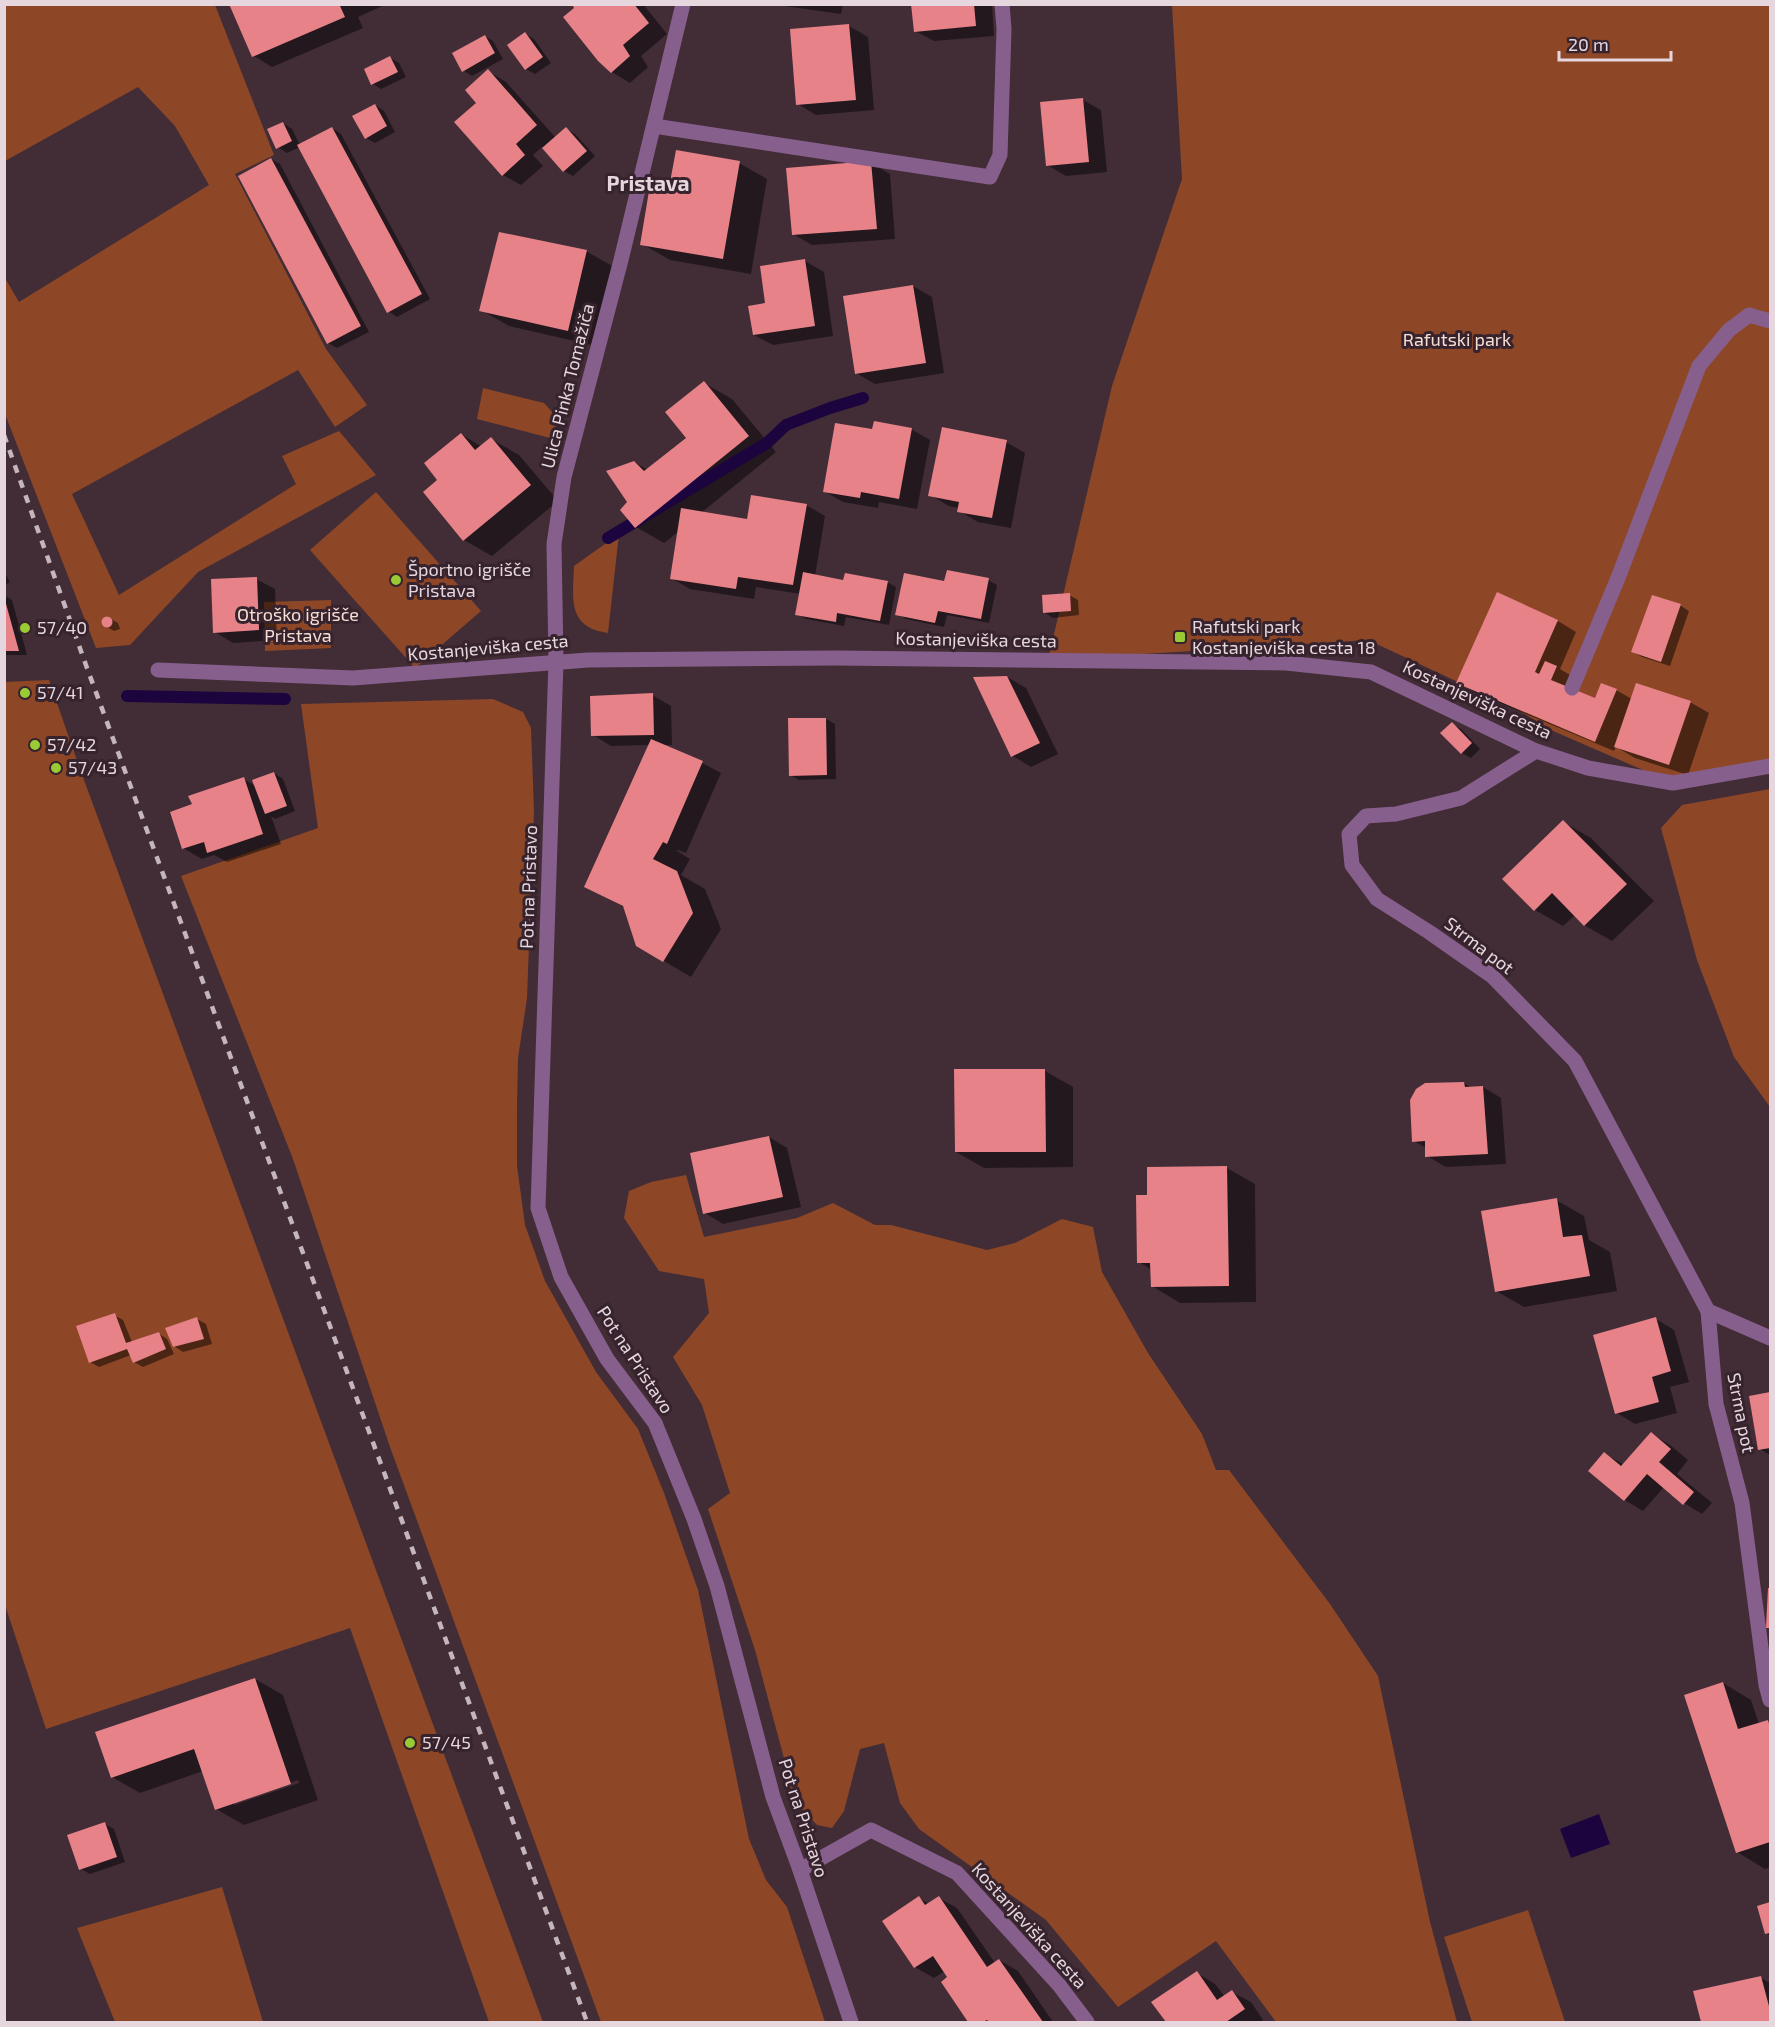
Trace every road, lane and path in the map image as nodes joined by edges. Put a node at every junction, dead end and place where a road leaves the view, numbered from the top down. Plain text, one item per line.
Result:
1 (683, 4) edge
2 (1002, 4) edge
3 (654, 126) junction
4 (1770, 321) edge
5 (556, 661) junction
6 (158, 670) dead end
7 (1572, 688) dead end
8 (1536, 751) junction
9 (1770, 766) edge
10 (1708, 1311) junction
11 (1770, 1338) edge
12 (1770, 1700) edge
13 (800, 1870) junction
14 (851, 2022) edge
15 (1087, 2022) edge

1 - 3 street, Ulica Pinka Tomažiča
2 - 3 street
3 - 5 street, Ulica Pinka Tomažiča
4 - 7 street
5 - 6 street, Kostanjeviška cesta
5 - 8 street, Kostanjeviška cesta
5 - 13 street, Pot na Pristavo
8 - 9 street, Kostanjeviška cesta
8 - 10 street, Strma pot
10 - 11 street
10 - 12 street, Strma pot
13 - 14 street, Pot na Pristavo
13 - 15 street, Kostanjeviška cesta

